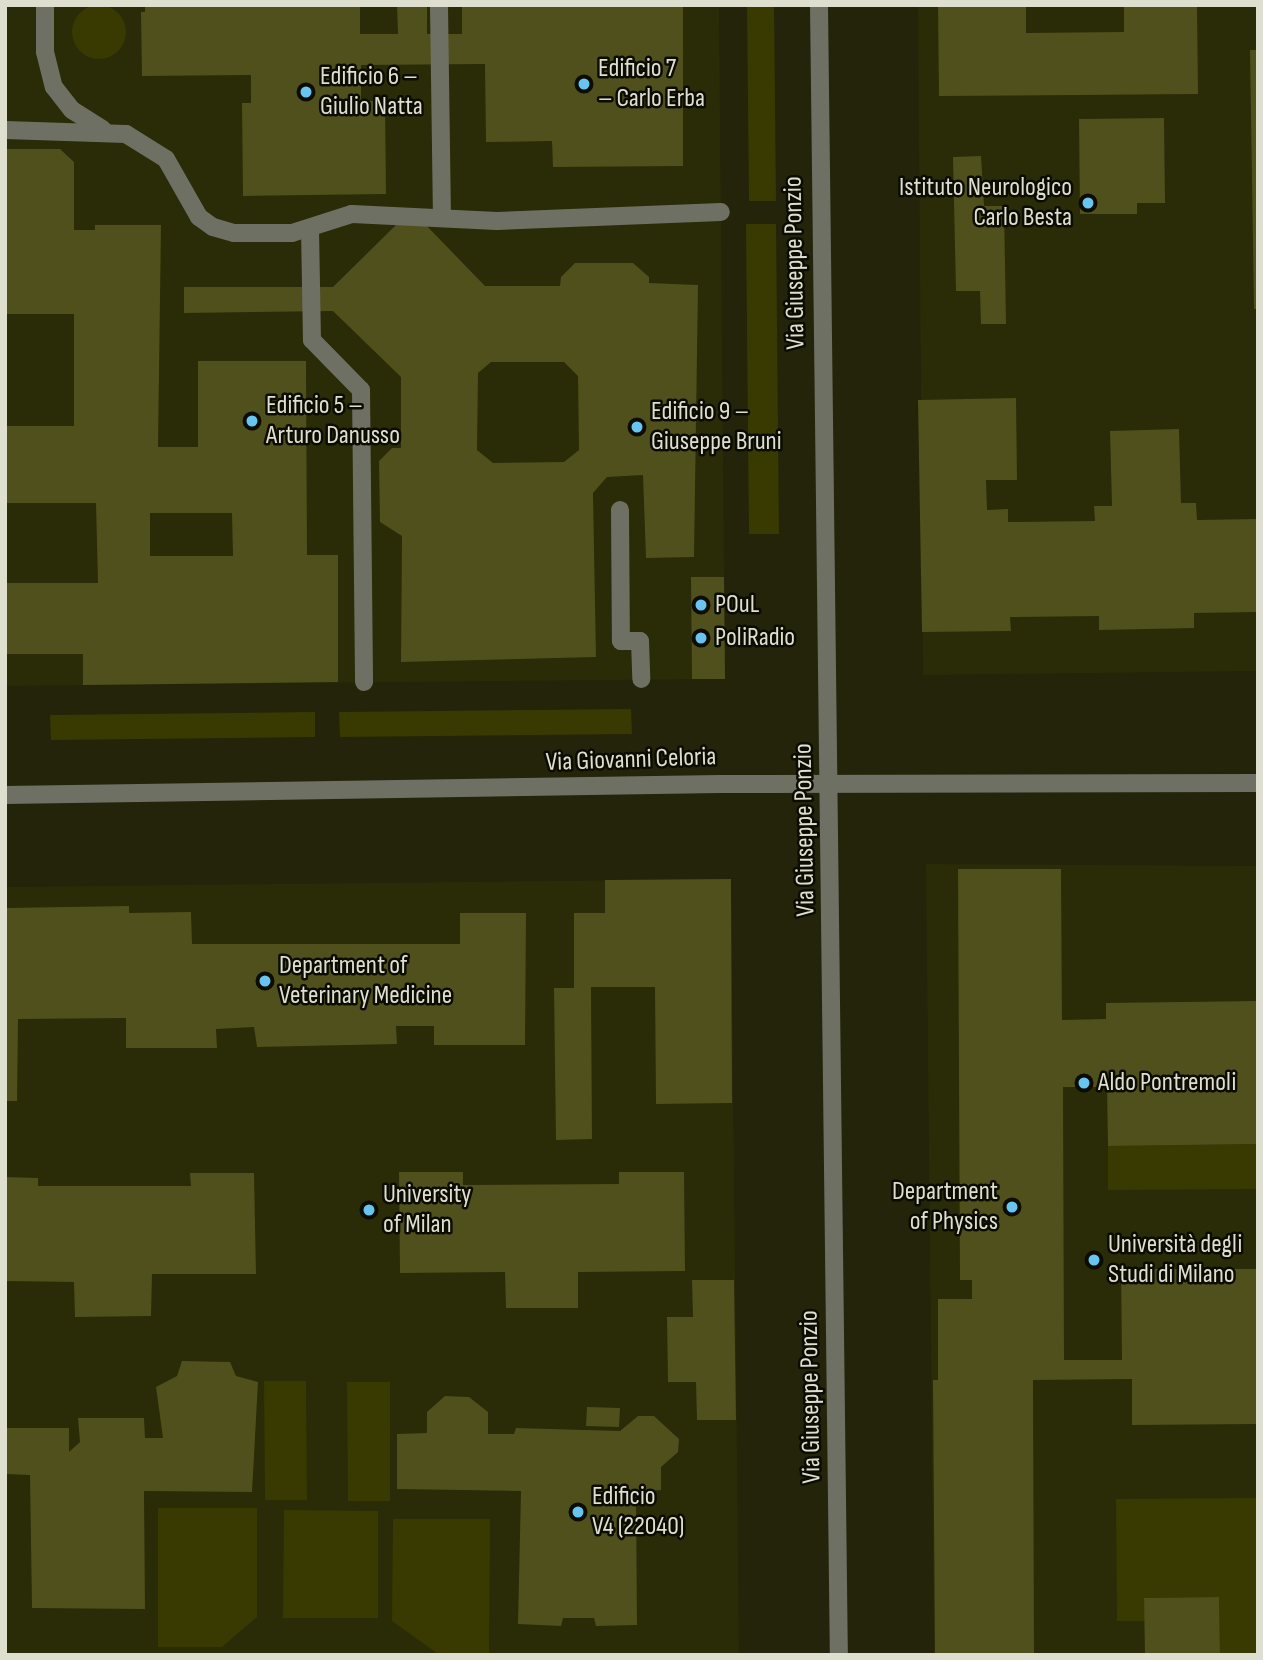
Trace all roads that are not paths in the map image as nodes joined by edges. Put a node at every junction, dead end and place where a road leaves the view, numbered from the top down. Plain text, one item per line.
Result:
1 (45, 5) edge
2 (439, 5) edge
3 (819, 5) edge
4 (5, 130) edge
5 (105, 130) junction
6 (721, 212) dead end
7 (442, 216) junction
8 (310, 228) junction
9 (620, 510) dead end
10 (641, 679) dead end
11 (364, 682) dead end
12 (831, 783) junction
13 (1258, 783) edge
14 (5, 795) edge
15 (839, 1655) edge

1 - 5 street
2 - 7 street
3 - 12 street, Via Giuseppe Ponzio
4 - 5 street
5 - 8 street
6 - 7 street
7 - 8 street
8 - 11 street
9 - 10 street
12 - 13 street, Via Giovanni Celoria
12 - 14 street, Via Giovanni Celoria
12 - 15 street, Via Giuseppe Ponzio

